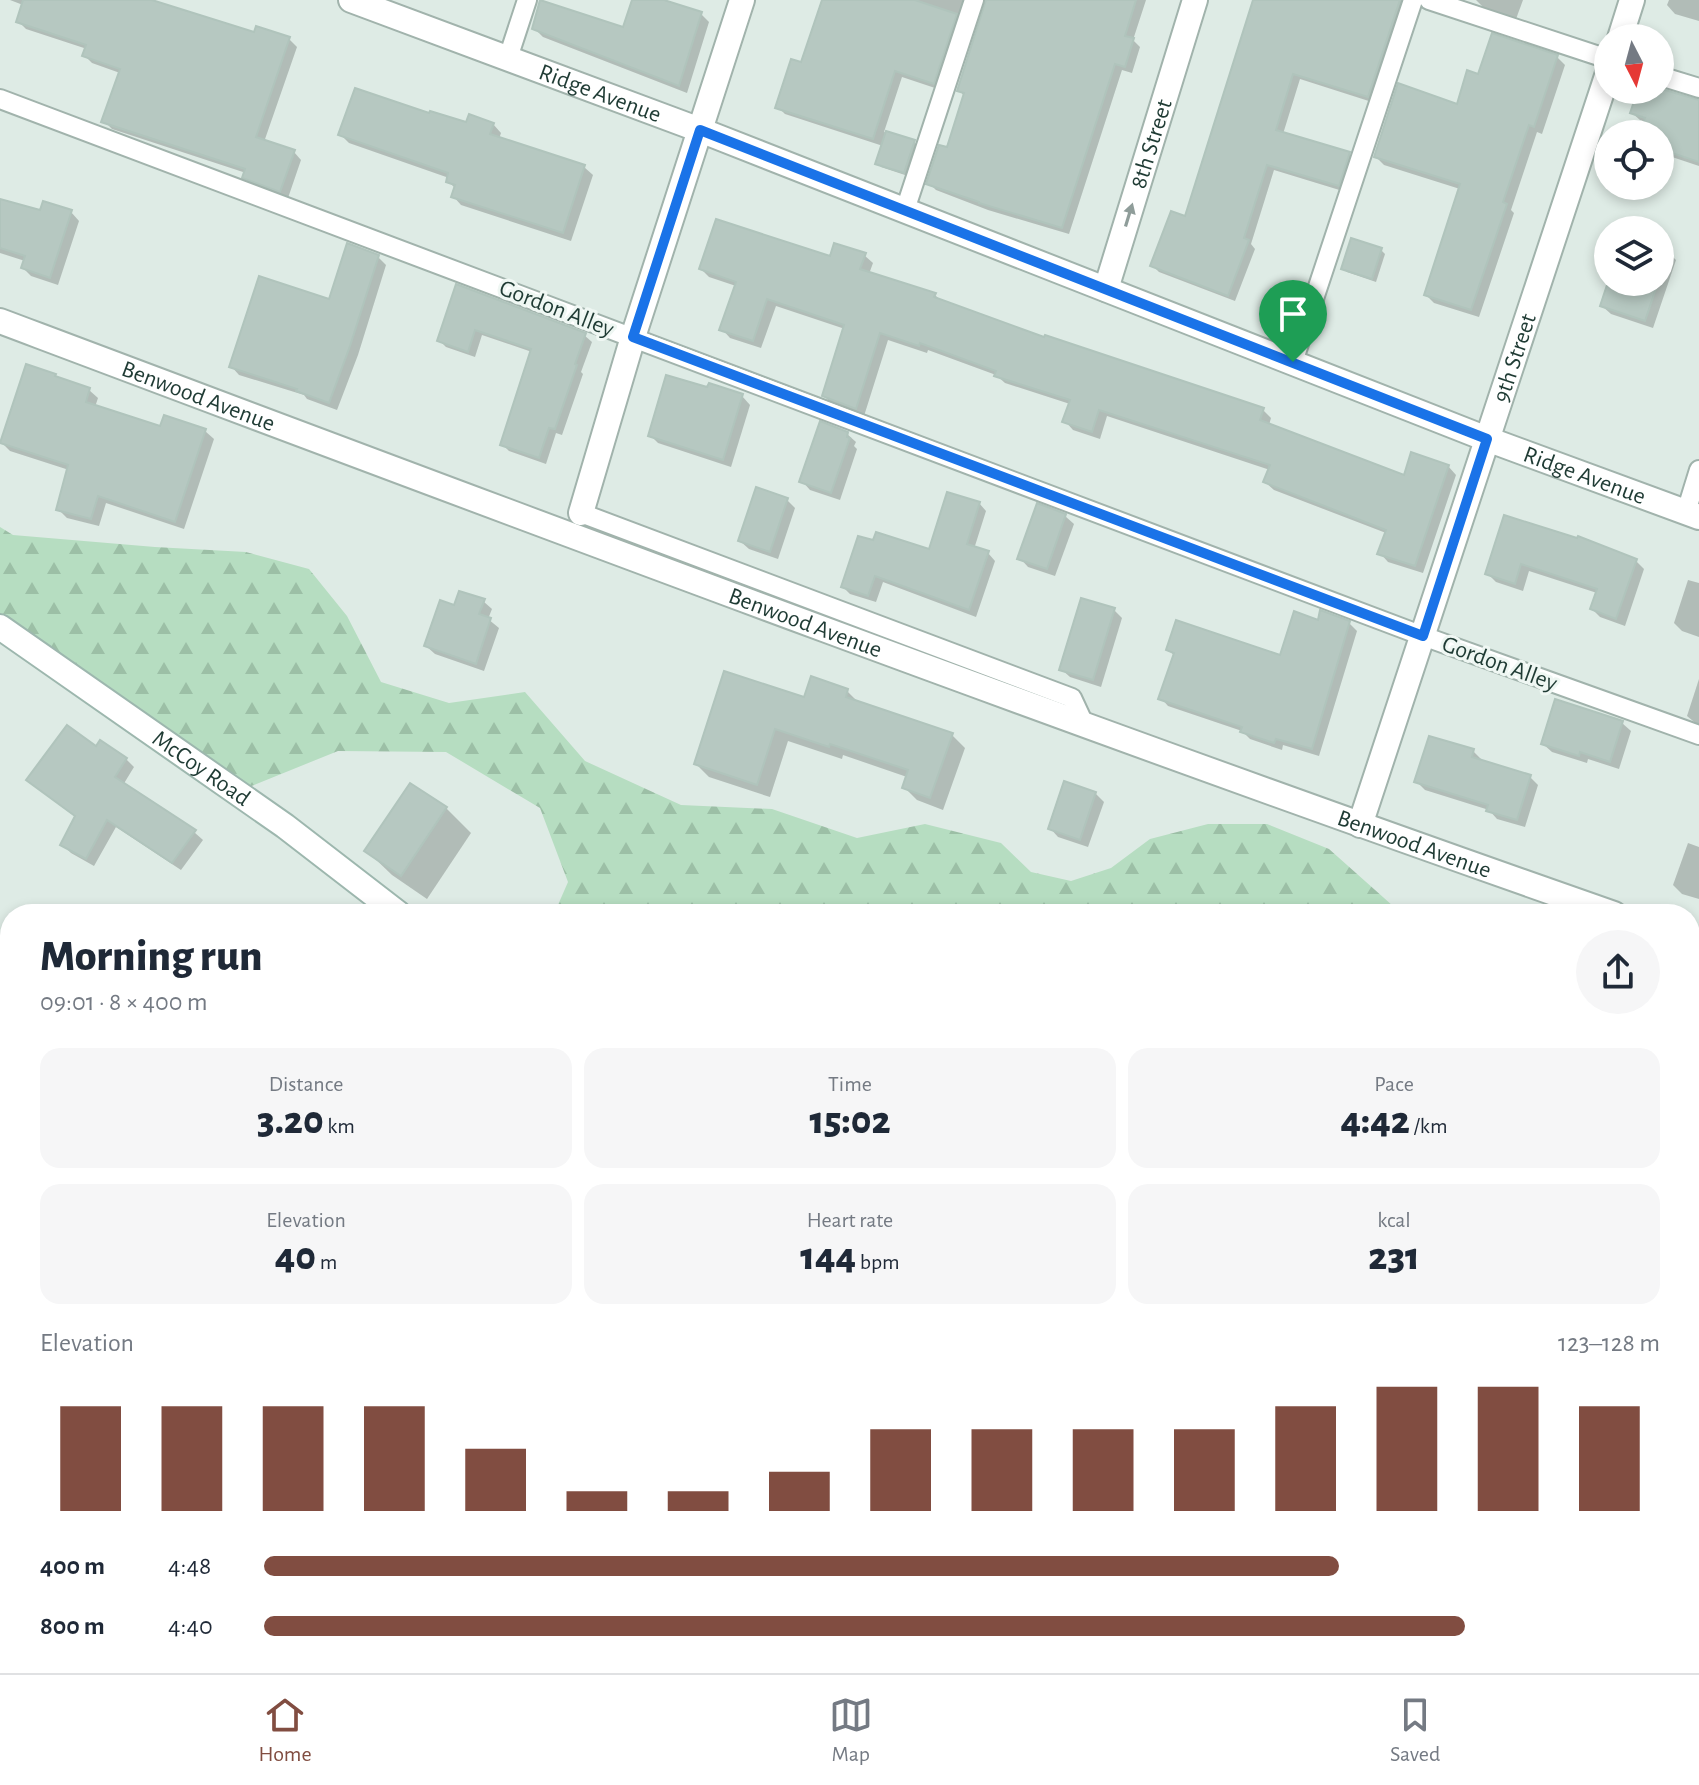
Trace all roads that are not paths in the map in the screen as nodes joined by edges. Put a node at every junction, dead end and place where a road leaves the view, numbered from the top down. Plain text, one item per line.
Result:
1 (351, 0) edge
2 (527, 0) edge
3 (742, 0) edge
4 (974, 0) edge
5 (1195, 0) edge
6 (1413, 0) edge
7 (1429, 0) edge
8 (1632, 0) edge
9 (1624, 24) edge
10 (1594, 54) edge
11 (508, 58) junction
12 (1674, 80) edge
13 (1699, 88) edge
14 (0, 99) edge
15 (1598, 104) edge
16 (700, 130) junction
17 (905, 210) junction
18 (1106, 289) junction
19 (0, 321) edge
20 (633, 337) junction
21 (1293, 362) junction
22 (1487, 439) junction
23 (1699, 470) edge
24 (581, 513) joint
25 (1692, 515) edge
26 (0, 627) edge
27 (1423, 636) junction
28 (1085, 726) junction
29 (1699, 735) edge
30 (1360, 825) junction
31 (385, 904) edge
32 (1585, 904) edge

1 - 11 street, Ridge Avenue
2 - 11 lane
3 - 16 street
4 - 17 lane
18 -> 5 street, 8th Street
6 - 21 lane
7 - 10 lane
8 - 9 street
11 - 16 street, Ridge Avenue
12 - 13 lane
14 - 20 lane, Gordon Alley
15 - 22 street, 9th Street
16 - 17 street, Ridge Avenue
16 - 20 street
17 - 18 street, Ridge Avenue
18 - 21 street, Ridge Avenue
19 - 28 street, Benwood Avenue
20 - 24 street
20 - 27 lane, Gordon Alley
21 - 22 street, Ridge Avenue
22 - 25 street, Ridge Avenue
22 - 27 street, 9th Street
23 - 25 lane
24 - 28 lane
26 - 31 street, McCoy Road
27 - 29 lane, Gordon Alley
27 - 30 street, 9th Street
28 - 30 street, Benwood Avenue
30 - 32 street, Benwood Avenue

